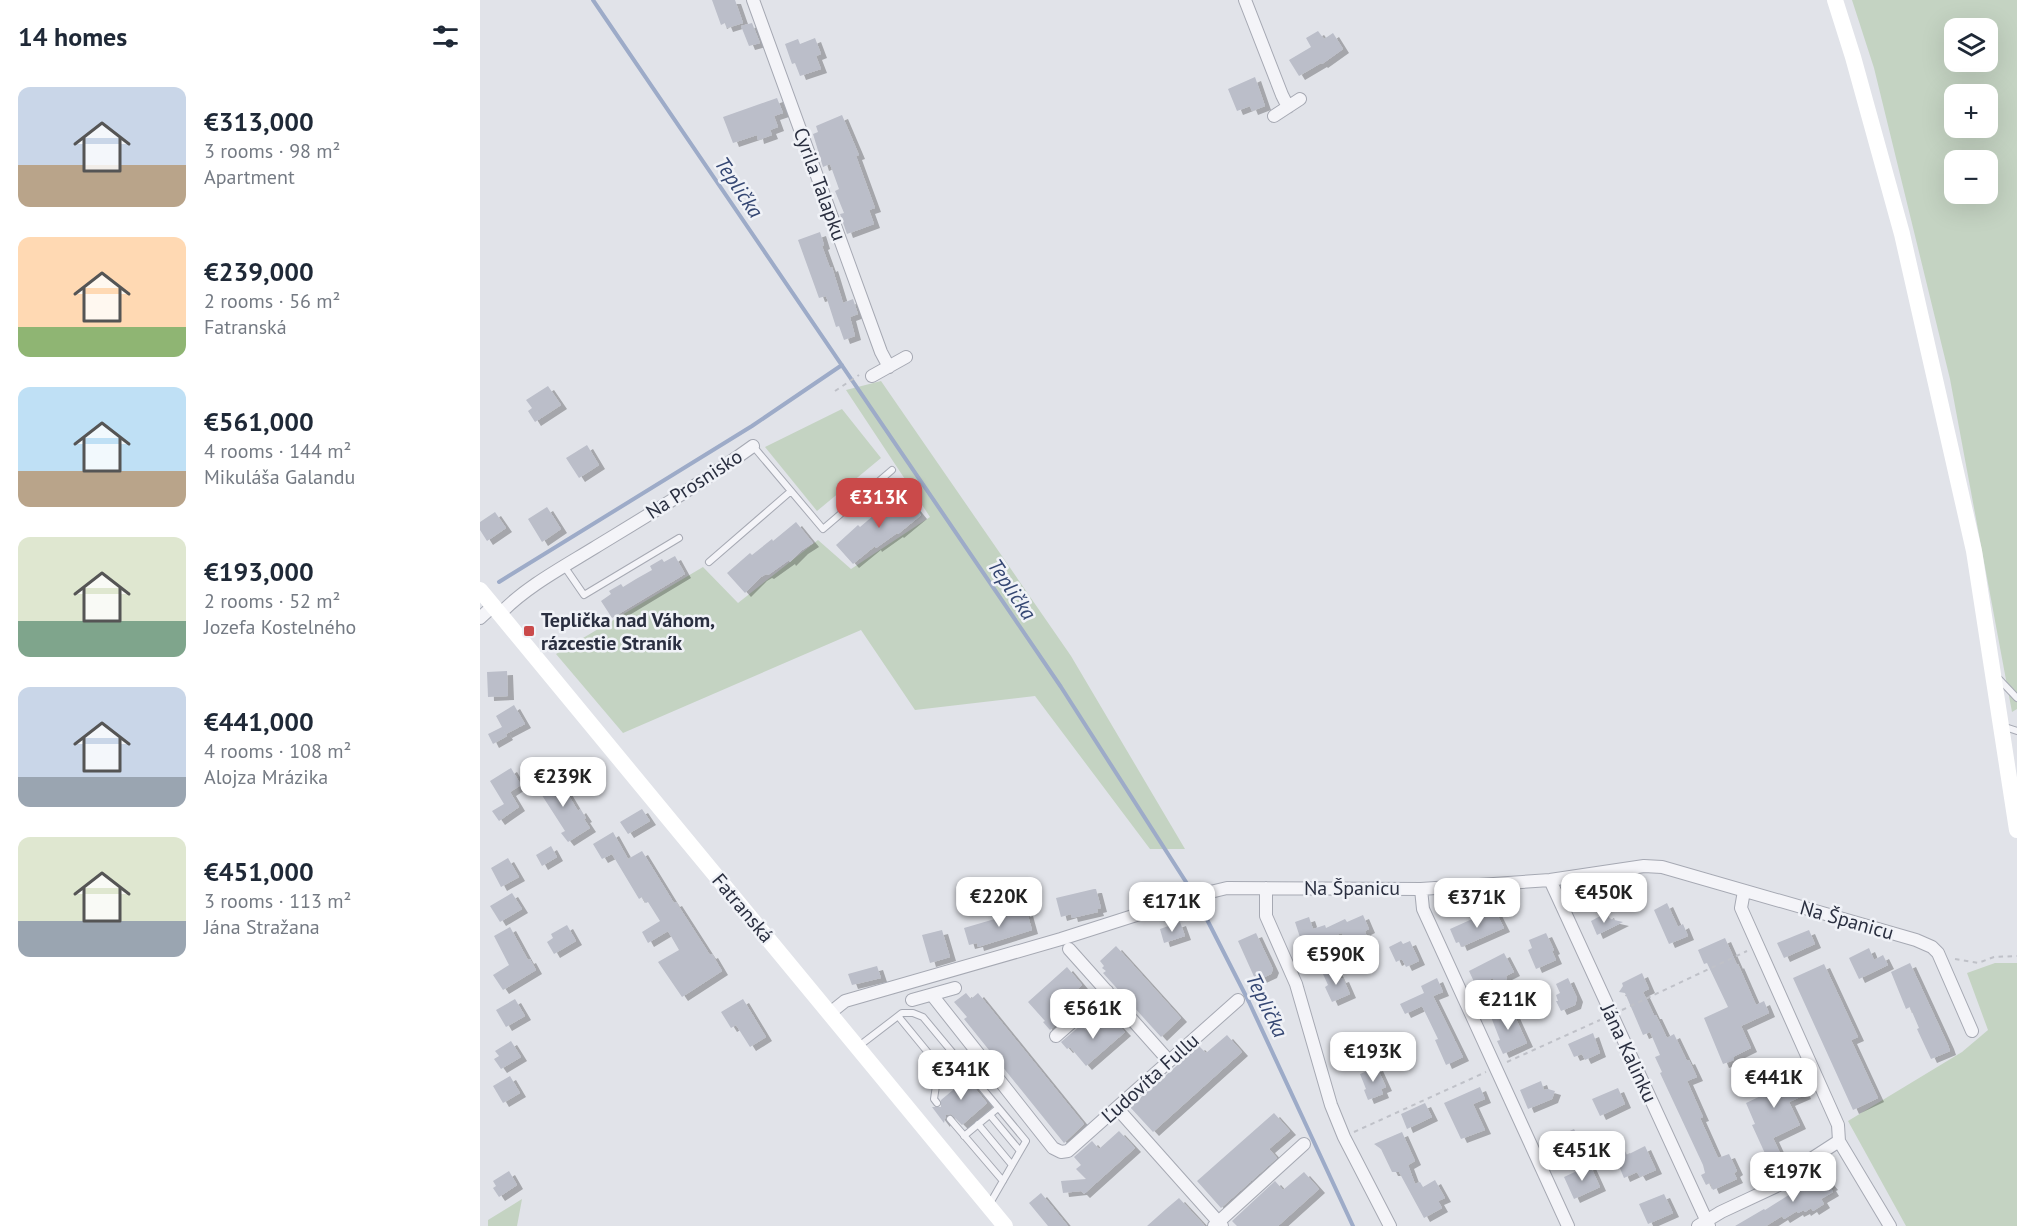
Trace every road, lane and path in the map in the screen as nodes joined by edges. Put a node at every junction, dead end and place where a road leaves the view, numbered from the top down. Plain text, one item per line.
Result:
1 (753, 0) edge
2 (1245, 0) edge
3 (1835, 0) edge
4 (1300, 99) dead end
5 (1288, 106) junction
6 (1274, 116) dead end
7 (906, 357) dead end
8 (889, 367) junction
9 (866, 375) joint
10 (835, 391) dead end
11 (753, 446) joint
12 (892, 470) dead end
13 (791, 491) junction
14 (679, 538) dead end
15 (709, 562) dead end
16 (564, 566) junction
17 (480, 590) edge
18 (487, 613) edge
19 (1993, 673) junction
20 (2017, 698) edge
21 (2009, 728) edge
22 (2014, 785) edge
23 (2017, 830) edge
24 (1550, 880) junction
25 (1266, 888) junction
26 (1421, 889) junction
27 (1744, 891) junction
28 (1758, 946) junction
29 (1069, 949) dead end
30 (1938, 953) junction
31 (2017, 956) edge
32 (955, 988) dead end
33 (1107, 991) junction
34 (932, 995) junction
35 (912, 1000) dead end
36 (1238, 1000) dead end
37 (830, 1013) junction
38 (1612, 1014) junction
39 (898, 1016) junction
40 (1972, 1031) dead end
41 (1056, 1036) dead end
42 (857, 1047) junction
43 (954, 1054) junction
44 (1169, 1061) junction
45 (939, 1066) junction
46 (1496, 1068) junction
47 (937, 1103) dead end
48 (998, 1108) junction
49 (1117, 1108) junction
50 (990, 1114) junction
51 (950, 1119) dead end
52 (978, 1124) junction
53 (964, 1136) junction
54 (1344, 1137) junction
55 (1839, 1141) junction
56 (1304, 1144) dead end
57 (1020, 1151) junction
58 (1012, 1164) junction
59 (1003, 1181) junction
60 (988, 1206) junction
61 (1704, 1224) edge
62 (1218, 1225) edge
63 (1005, 1226) edge
64 (1390, 1226) edge
65 (1568, 1226) edge
66 (1890, 1226) edge

1 - 8 street, Cyrila Talapku
2 - 5 street
3 - 19 main road
4 - 5 street
5 - 6 street
7 - 8 street
8 - 9 street
9 - 10 path
11 - 13 lane, Na Prosnisko
11 - 16 street, Na Prosnisko
12 - 13 lane, Na Prosnisko
13 - 15 lane
14 - 16 lane
16 - 18 street, Na Prosnisko
17 - 18 main road, Fatranská
18 - 37 main road, Fatranská
19 - 20 lane
19 - 21 main road
21 - 22 main road
22 - 23 main road
24 - 26 street, Na Španicu
24 - 27 street, Na Španicu
24 - 38 street, Jána Kalinku
25 - 26 street, Na Španicu
25 - 37 street, Na Španicu
25 - 54 street
26 - 46 street
27 - 28 street
27 - 30 street, Na Španicu
28 - 38 path
28 - 55 street
29 - 33 street
30 - 31 path
30 - 40 street
32 - 34 street
33 - 41 street
33 - 44 street
34 - 35 street
34 - 49 street, Ľudovíta Fullu
36 - 44 street, Ľudovíta Fullu
37 - 42 main road, Fatranská
38 - 46 path
38 - 61 street, Jána Kalinku
39 - 42 lane
39 - 43 lane
39 - 45 lane
42 - 60 main road, Fatranská
43 - 45 lane
43 - 48 lane
44 - 49 street, Ľudovíta Fullu
45 - 47 lane
46 - 54 path
46 - 65 street
48 - 50 lane
48 - 57 lane
49 - 62 street
50 - 52 lane
50 - 57 lane
51 - 53 lane
52 - 53 lane
52 - 58 lane
53 - 59 lane
54 - 64 street
55 - 61 street
55 - 66 street
56 - 62 street
57 - 58 lane
58 - 59 lane
59 - 60 lane
60 - 63 main road, Fatranská

